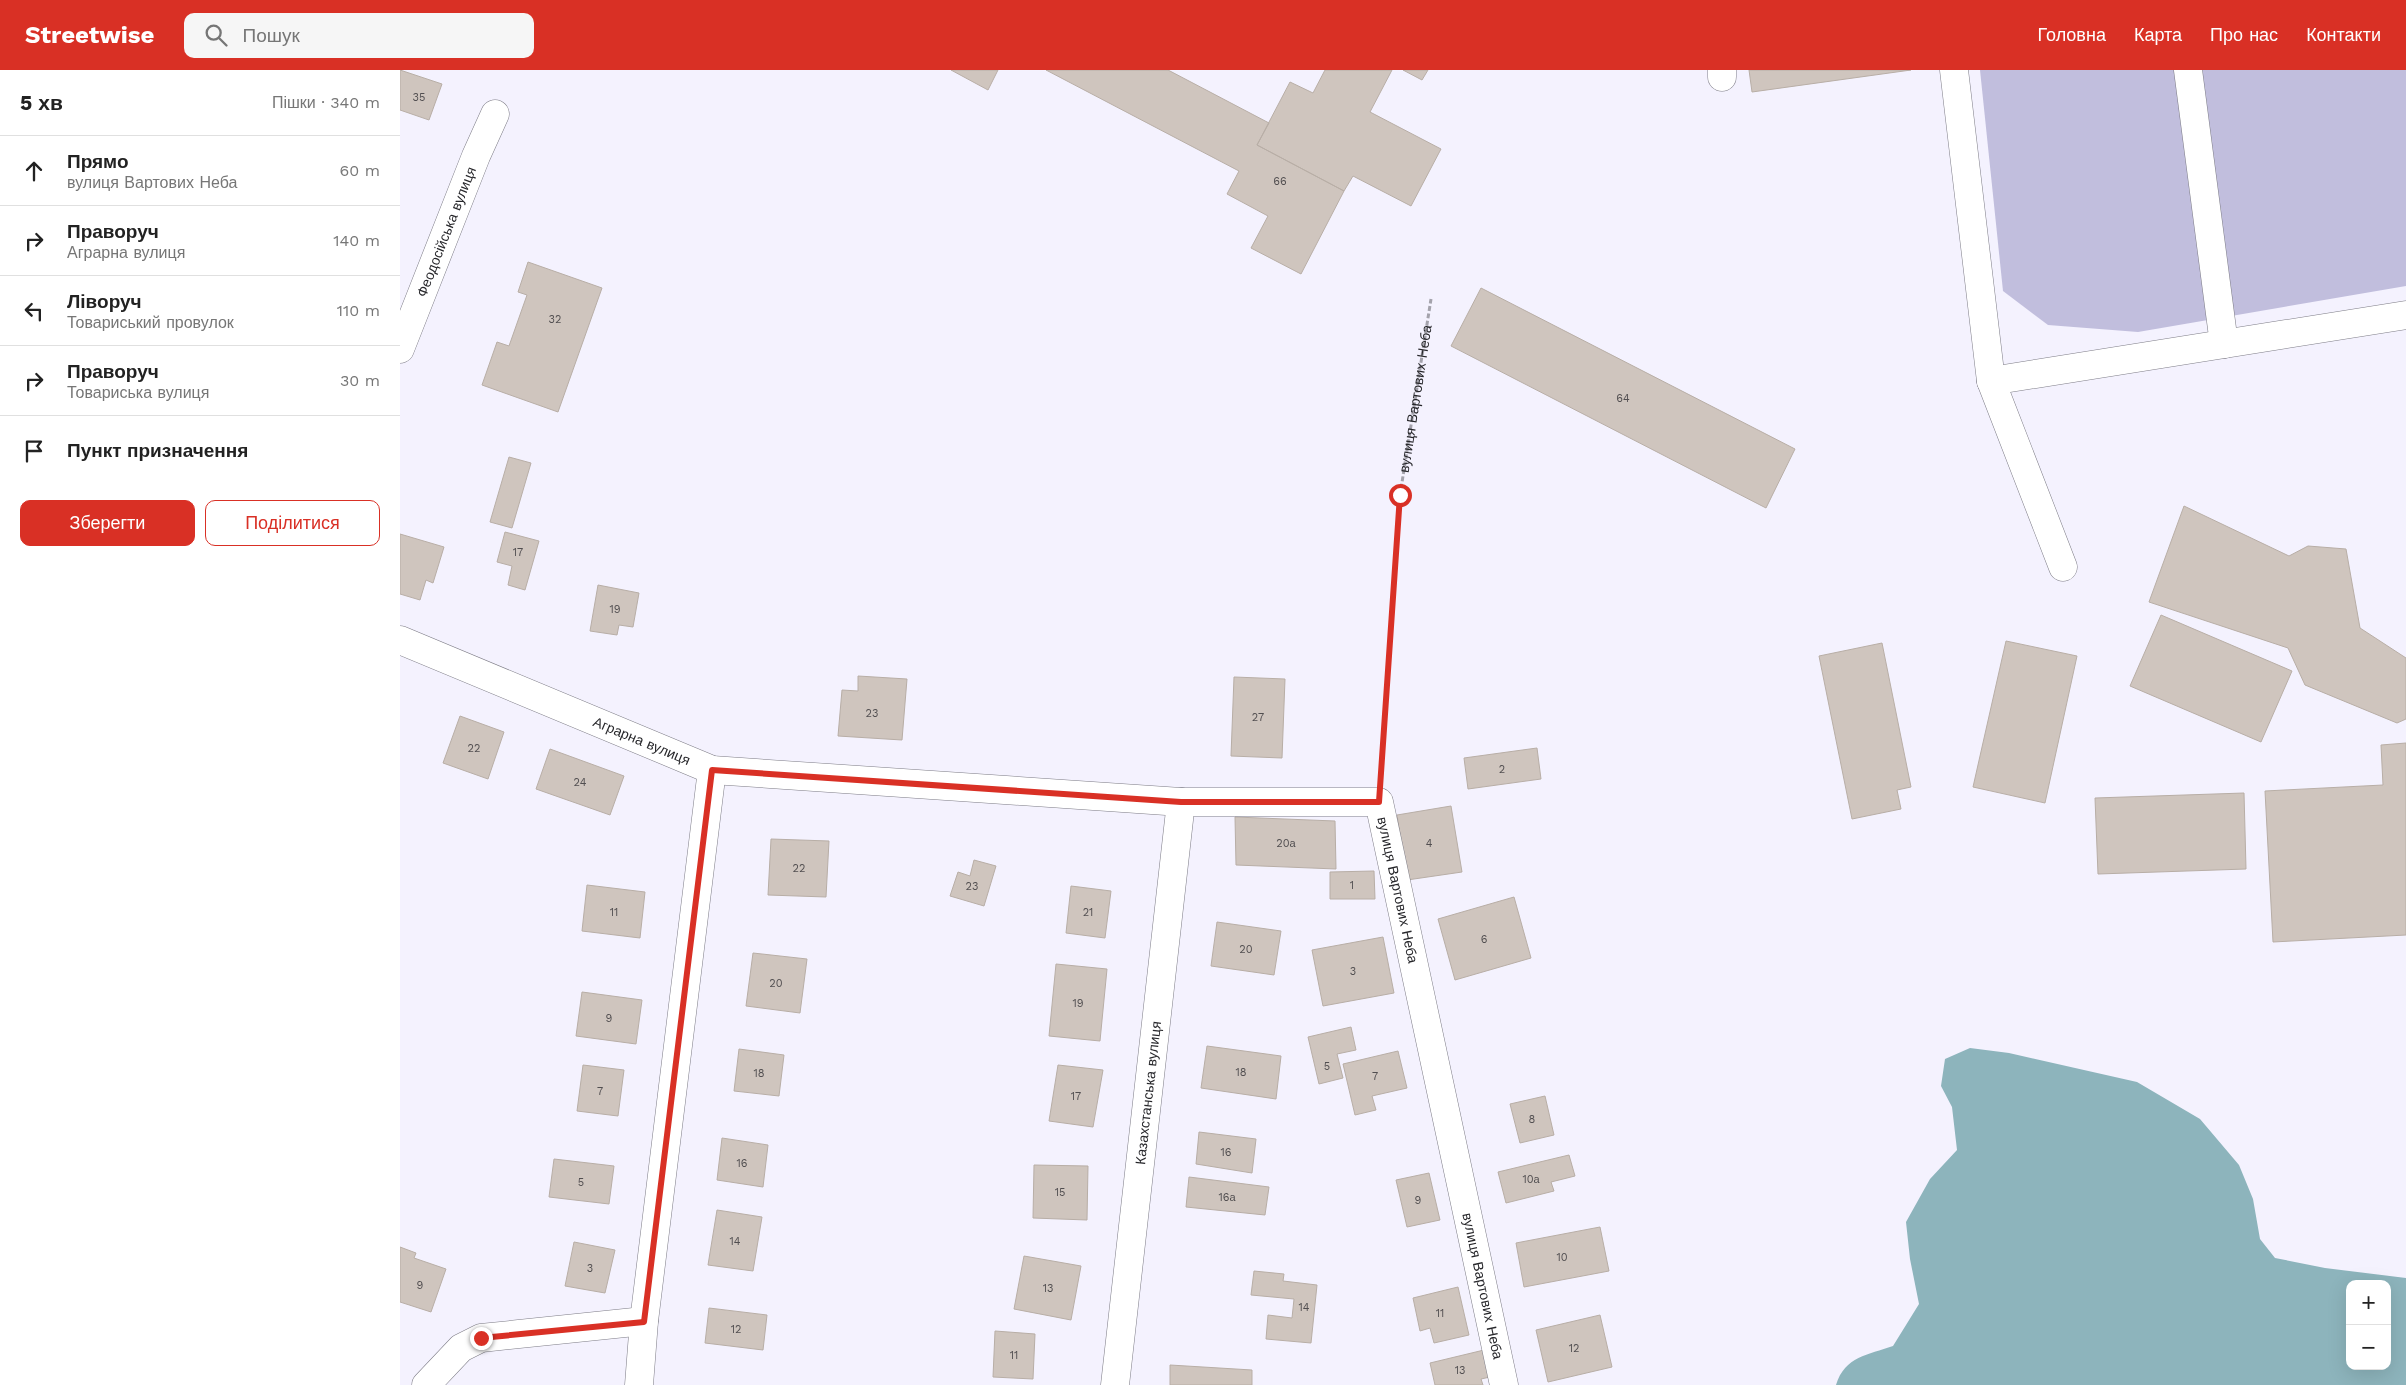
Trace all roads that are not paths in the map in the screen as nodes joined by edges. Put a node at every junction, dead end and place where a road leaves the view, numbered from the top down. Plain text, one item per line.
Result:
1 (1954, 70) edge
2 (2188, 70) edge
3 (495, 114) dead end
4 (2406, 315) edge
5 (2224, 344) junction
6 (400, 349) edge
7 (1991, 381) junction
8 (2063, 567) dead end
9 (400, 640) edge
10 (712, 770) junction
11 (1181, 802) junction
12 (1379, 802) joint
13 (644, 1322) junction
14 (426, 1385) edge
15 (639, 1385) edge
16 (1115, 1385) edge
17 (1504, 1385) edge

1 - 7 street
2 - 5 street
3 - 6 street, Феодосійська вулиця
4 - 5 street
5 - 7 street
7 - 8 street
9 - 10 street, Аграрна вулиця
10 - 11 street, Аграрна вулиця
10 - 13 street
11 - 12 street, Аграрна вулиця
11 - 16 street, Казахстанська вулиця
12 - 17 street, вулиця Вартових Неба
13 - 14 street
13 - 15 street

